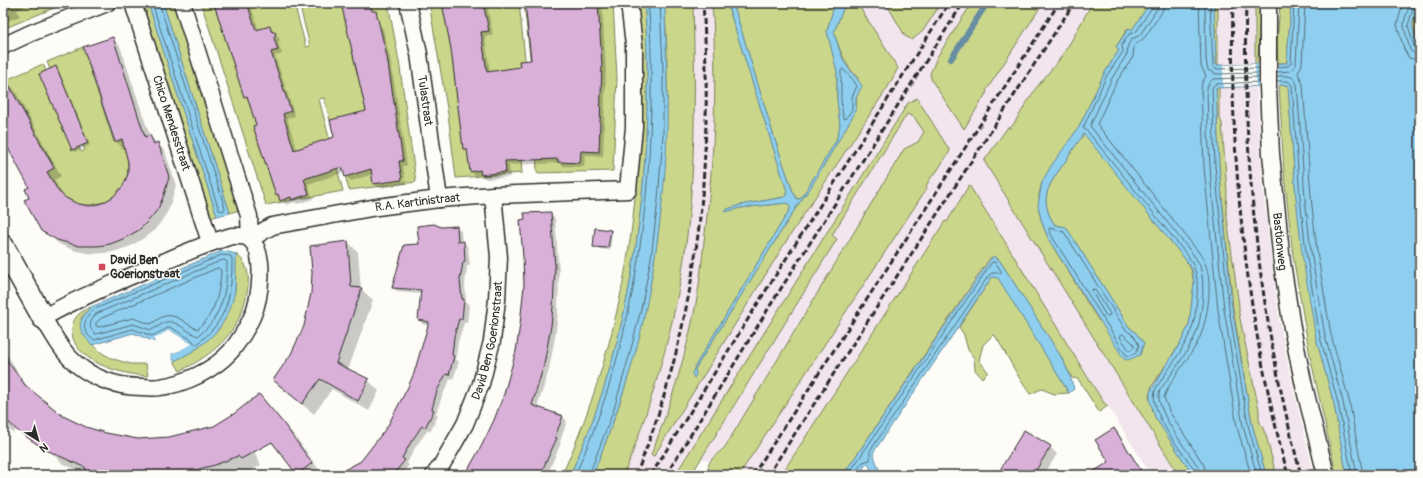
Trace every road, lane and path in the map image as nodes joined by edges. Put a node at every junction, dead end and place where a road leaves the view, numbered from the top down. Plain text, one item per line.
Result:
1 (107, 3) edge
2 (133, 3) edge
3 (182, 3) edge
4 (408, 3) edge
5 (629, 3) edge
6 (1268, 3) edge
7 (3, 46) edge
8 (493, 195) junction
9 (439, 199) junction
10 (250, 239) junction
11 (210, 242) junction
12 (3, 246) edge
13 (44, 318) junction
14 (434, 475) edge
15 (1326, 475) edge

1 - 7 street
2 - 11 street, Chico Mendesstraat
3 - 10 street
4 - 9 street, Tulastraat
5 - 8 street, R.A. Kartinistraat
6 - 15 street, Bastionweg
8 - 9 street, R.A. Kartinistraat
8 - 14 street, David Ben Goerionstraat
9 - 10 street, R.A. Kartinistraat
10 - 11 street
10 - 13 street
11 - 13 street
12 - 13 street

